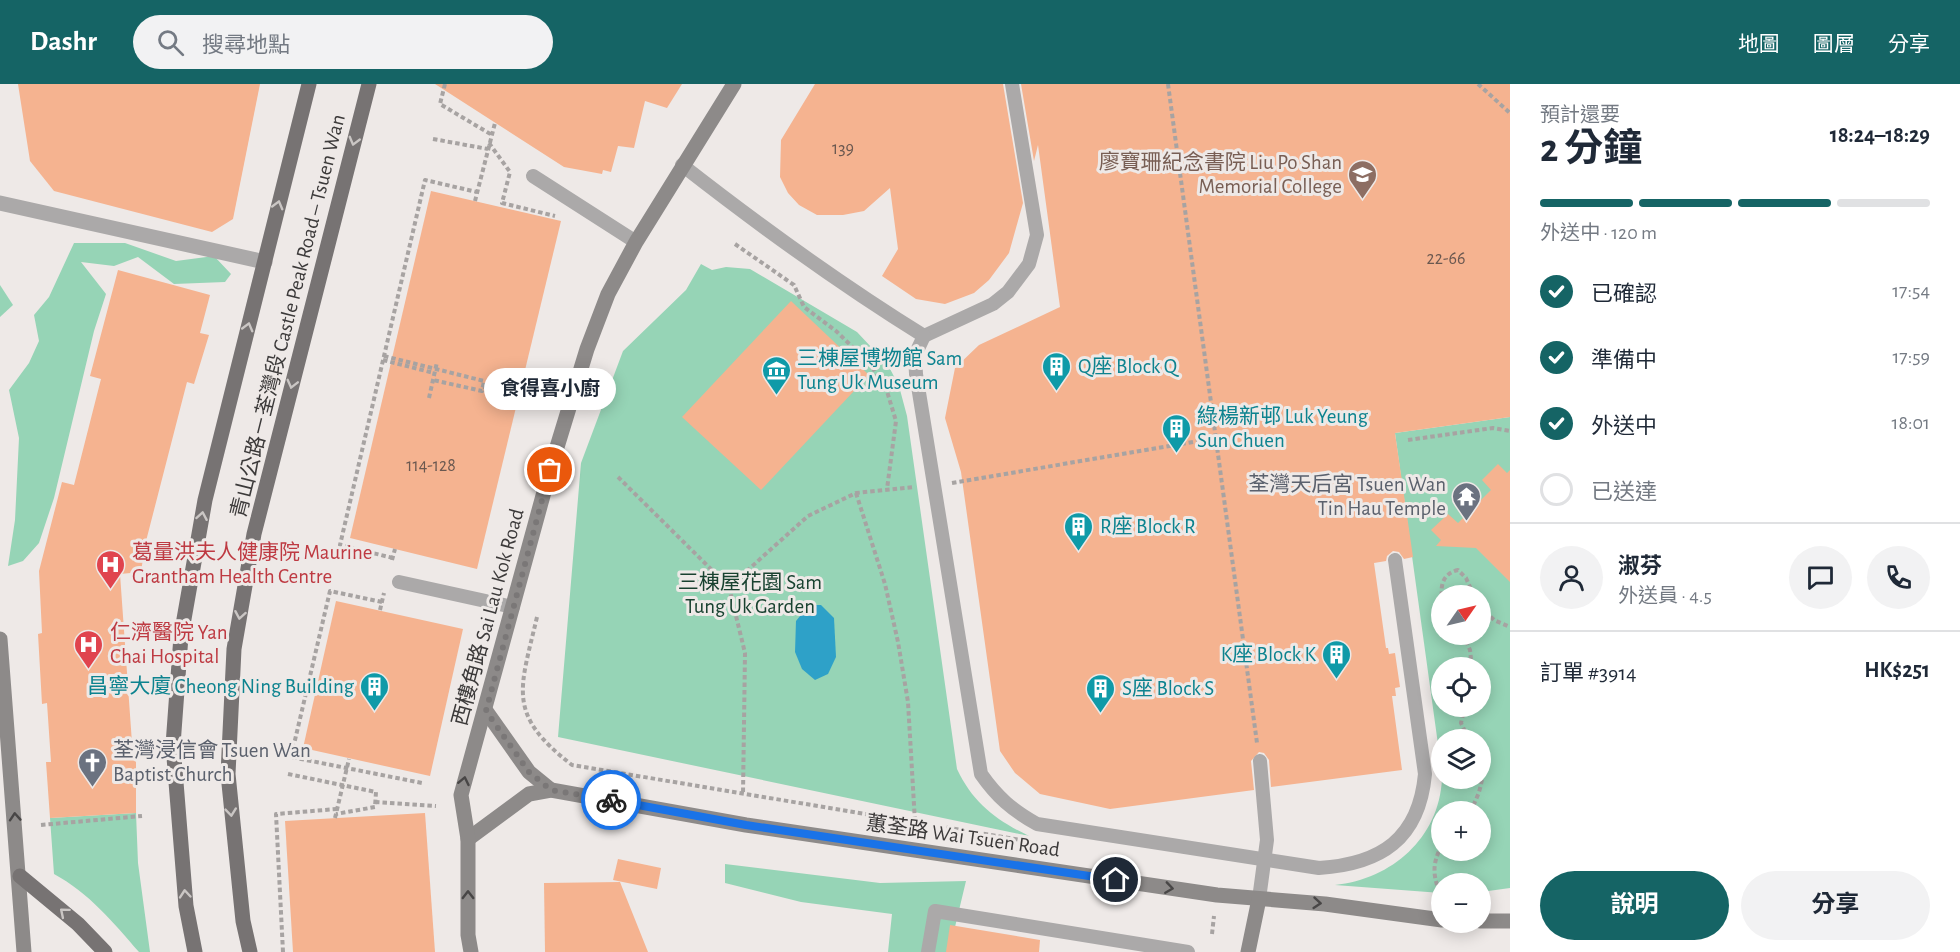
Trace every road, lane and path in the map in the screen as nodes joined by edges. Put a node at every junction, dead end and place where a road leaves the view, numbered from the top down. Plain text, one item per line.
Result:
1 (309, 84) edge
2 (369, 84) edge
3 (445, 84) edge
4 (734, 84) edge
5 (1012, 84) edge
6 (1168, 84) edge
7 (1478, 84) edge
8 (1510, 114) edge
9 (495, 123) dead end
10 (492, 135) junction
11 (433, 139) dead end
12 (489, 143) junction
13 (488, 149) junction
14 (682, 165) junction
15 (533, 176) dead end
16 (477, 192) junction
17 (475, 201) dead end
18 (0, 203) edge
19 (547, 214) dead end
20 (636, 242) junction
21 (735, 244) dead end
22 (265, 262) junction
23 (924, 336) junction
24 (384, 358) junction
25 (437, 362) dead end
26 (434, 373) junction
27 (433, 380) junction
28 (483, 387) junction
29 (534, 397) dead end
30 (429, 398) dead end
31 (1510, 431) edge
32 (1215, 438) junction
33 (1408, 440) dead end
34 (618, 477) dead end
35 (958, 483) dead end
36 (856, 493) junction
37 (393, 558) dead end
38 (1395, 560) dead end
39 (399, 582) dead end
40 (1442, 585) edge
41 (1469, 585) edge
42 (729, 586) junction
43 (382, 602) dead end
44 (513, 607) junction
45 (537, 617) dead end
46 (1491, 617) edge
47 (1510, 627) edge
48 (0, 639) edge
49 (0, 645) edge
50 (486, 711) junction
51 (349, 759) dead end
52 (1260, 761) joint
53 (346, 769) junction
54 (288, 774) dead end
55 (422, 783) dead end
56 (551, 790) junction
57 (743, 794) junction
58 (375, 802) junction
59 (436, 806) dead end
60 (336, 814) junction
61 (142, 816) dead end
62 (915, 822) junction
63 (41, 825) dead end
64 (468, 839) junction
65 (1032, 841) dead end
66 (20, 876) junction
67 (1259, 899) junction
68 (1431, 918) edge
69 (1491, 921) edge
70 (1510, 921) edge
71 (24, 952) edge
72 (105, 952) edge
73 (195, 952) edge
74 (250, 952) edge
75 (283, 952) edge
76 (471, 952) edge
77 (928, 952) edge
78 (1188, 952) edge
79 (1248, 952) edge

22 -> 1 main road, 青山公路－荃灣段 Castle Peak Road – Tsuen Wan
2 -> 74 main road, 青山公路－荃灣段 Castle Peak Road – Tsuen Wan
3 - 10 path
4 - 14 street, 西樓角路 Sai Lau Kok Road
5 - 23 lane
6 - 32 path
7 - 8 path
9 - 10 path
10 - 12 path
11 - 13 path
12 - 13 path
12 - 19 path
13 - 16 path
14 - 20 street, 西樓角路 Sai Lau Kok Road
14 - 23 lane
15 - 20 lane
16 - 17 path
16 - 24 path
18 - 22 street
20 - 44 street, 西樓角路 Sai Lau Kok Road
21 - 36 path
73 -> 22 main road, 青山公路－荃灣段 Castle Peak Road – Tsuen Wan
23 - 38 lane
24 - 26 path
24 - 28 path
24 - 37 path
25 - 26 path
26 - 27 path
27 - 28 path
27 - 30 path
28 - 29 path
31 - 33 path
32 - 35 path
32 - 52 path
34 - 42 path
36 - 42 path
36 - 62 path
39 - 44 lane
40 - 41 path
42 - 57 path
43 - 53 path
44 - 50 street, 西樓角路 Sai Lau Kok Road
45 - 57 path
46 - 47 path
48 - 49 street
66 -> 49 street
50 - 56 street, 蕙荃路 Wai Tsuen Road
64 -> 50 street, 西樓角路 Sai Lau Kok Road
51 - 53 path
52 - 67 lane
53 - 55 path
53 - 60 path
54 - 58 path
56 - 64 street, 蕙荃路 Wai Tsuen Road
56 -> 67 street, 蕙荃路 Wai Tsuen Road
57 - 62 path
58 - 59 path
58 - 60 path
60 - 75 path
61 - 63 path
62 - 65 path
76 -> 64 street, 西樓角路 Sai Lau Kok Road
66 - 71 street
72 -> 66 main road
67 -> 68 street, 蕙荃路 Wai Tsuen Road
67 - 79 street
69 - 70 street
77 - 78 lane

